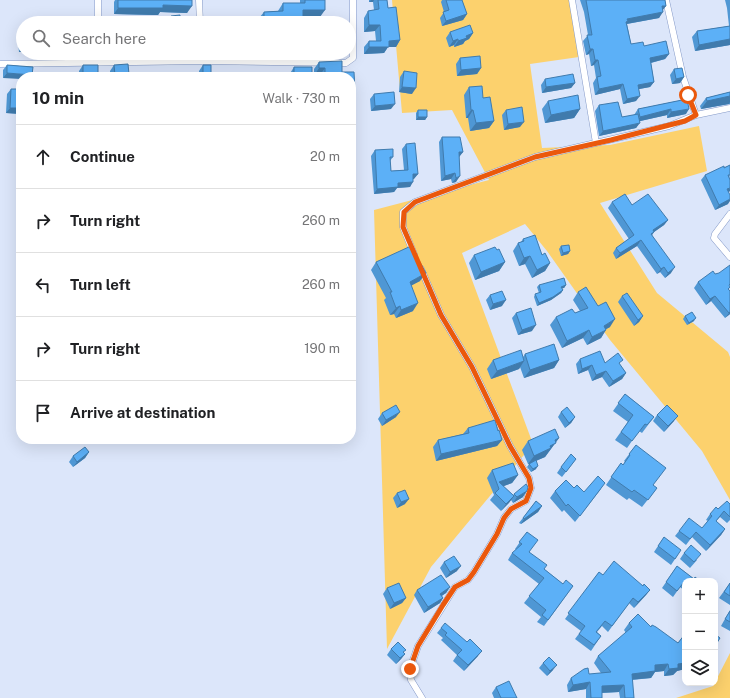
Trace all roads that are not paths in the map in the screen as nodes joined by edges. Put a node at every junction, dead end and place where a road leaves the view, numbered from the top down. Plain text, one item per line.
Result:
1 (98, 0) edge
2 (199, 0) edge
3 (353, 0) edge
4 (572, 0) edge
5 (666, 0) edge
6 (98, 16) edge
7 (200, 16) edge
8 (353, 16) edge
9 (351, 60) edge
10 (202, 61) joint
11 (98, 62) joint
12 (0, 64) edge
13 (730, 108) edge
14 (696, 115) junction
15 (596, 143) junction
16 (730, 214) edge
17 (730, 257) edge
18 (422, 698) edge

1 - 6 street
2 - 7 street
3 - 8 street
4 - 15 street
5 - 14 street
9 - 10 street
10 - 11 street
11 - 12 street
13 - 14 street
14 - 15 street
15 - 18 street
16 - 17 street

